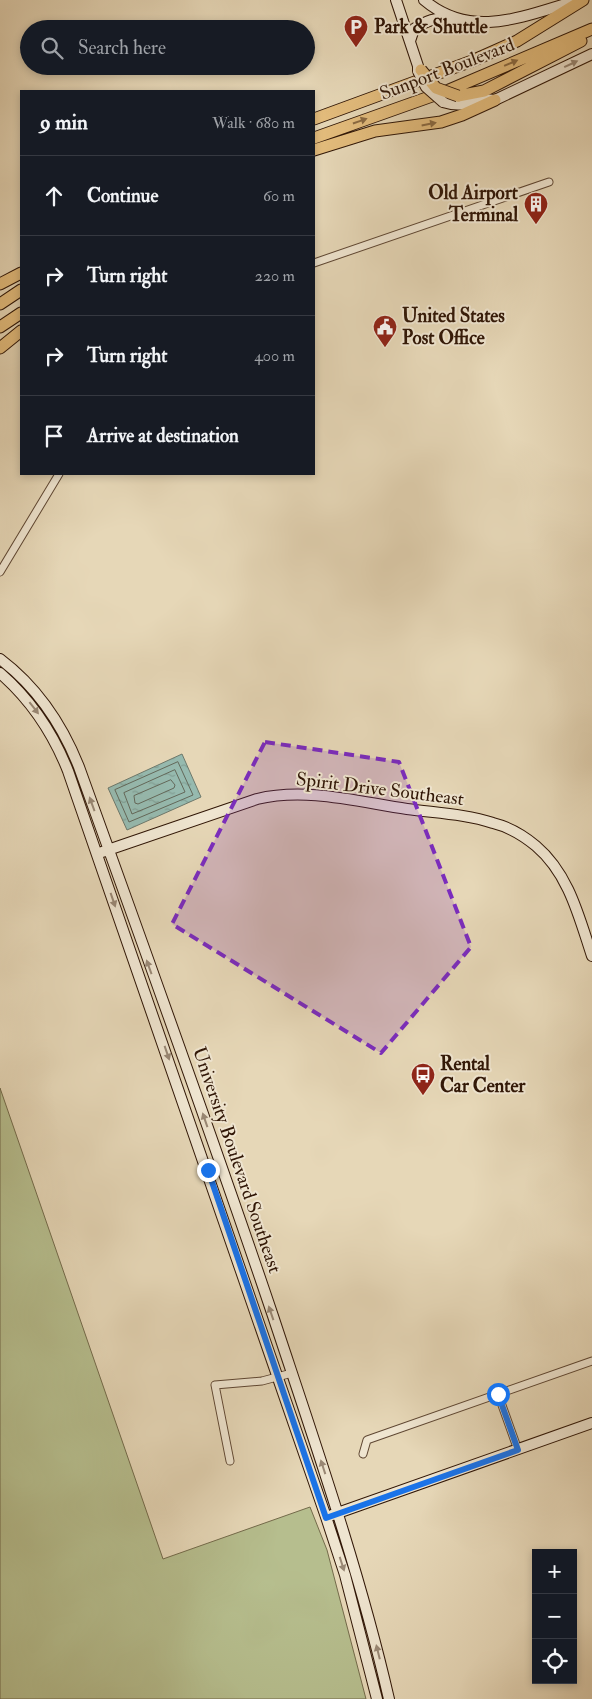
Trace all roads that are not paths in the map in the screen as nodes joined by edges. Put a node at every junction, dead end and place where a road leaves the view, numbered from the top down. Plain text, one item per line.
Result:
1 (396, 0) edge
2 (424, 0) edge
3 (579, 0) edge
4 (583, 0) edge
5 (469, 23) junction
6 (592, 29) edge
7 (592, 35) edge
8 (410, 42) junction
9 (592, 54) edge
10 (419, 69) junction
11 (495, 100) junction
12 (315, 119) edge
13 (315, 138) edge
14 (315, 150) edge
15 (549, 182) dead end
16 (315, 263) edge
17 (20, 274) edge
18 (0, 284) edge
19 (20, 291) edge
20 (0, 304) edge
21 (20, 314) edge
22 (0, 327) edge
23 (20, 332) edge
24 (0, 348) edge
25 (57, 475) edge
26 (0, 572) edge
27 (0, 659) edge
28 (0, 673) edge
29 (109, 850) junction
30 (97, 854) junction
31 (592, 956) edge
32 (592, 1362) edge
33 (292, 1373) junction
34 (278, 1377) junction
35 (498, 1394) junction
36 (592, 1423) edge
37 (518, 1450) junction
38 (363, 1454) dead end
39 (230, 1461) dead end
40 (338, 1513) junction
41 (326, 1518) junction
42 (377, 1699) edge
43 (389, 1699) edge

1 - 8 main road
2 - 5 main road
3 - 5 main road
4 - 12 main road, Sunport Boulevard
5 - 8 main road
13 -> 6 main road, Sunport Boulevard
7 - 10 main road, bridge
8 - 10 main road
11 -> 9 main road
10 - 11 main road, bridge
14 -> 11 main road
15 - 16 street
17 - 18 main road
19 - 20 main road
21 - 22 main road
23 - 24 main road
25 - 26 street
29 -> 27 main road, University Boulevard Southeast
28 -> 30 main road, University Boulevard Southeast
29 - 30 main road, Spirit Drive Southeast
29 - 31 main road, Spirit Drive Southeast
33 -> 29 main road, University Boulevard Southeast
30 -> 34 main road, University Boulevard Southeast
32 - 35 street
33 - 34 street
40 -> 33 main road, University Boulevard Southeast
34 - 39 street
34 - 41 main road, University Boulevard Southeast
35 - 37 street
35 - 38 street
36 - 37 main road
37 - 40 main road
40 - 41 main road
43 -> 40 main road, University Boulevard Southeast
41 -> 42 main road, University Boulevard Southeast

